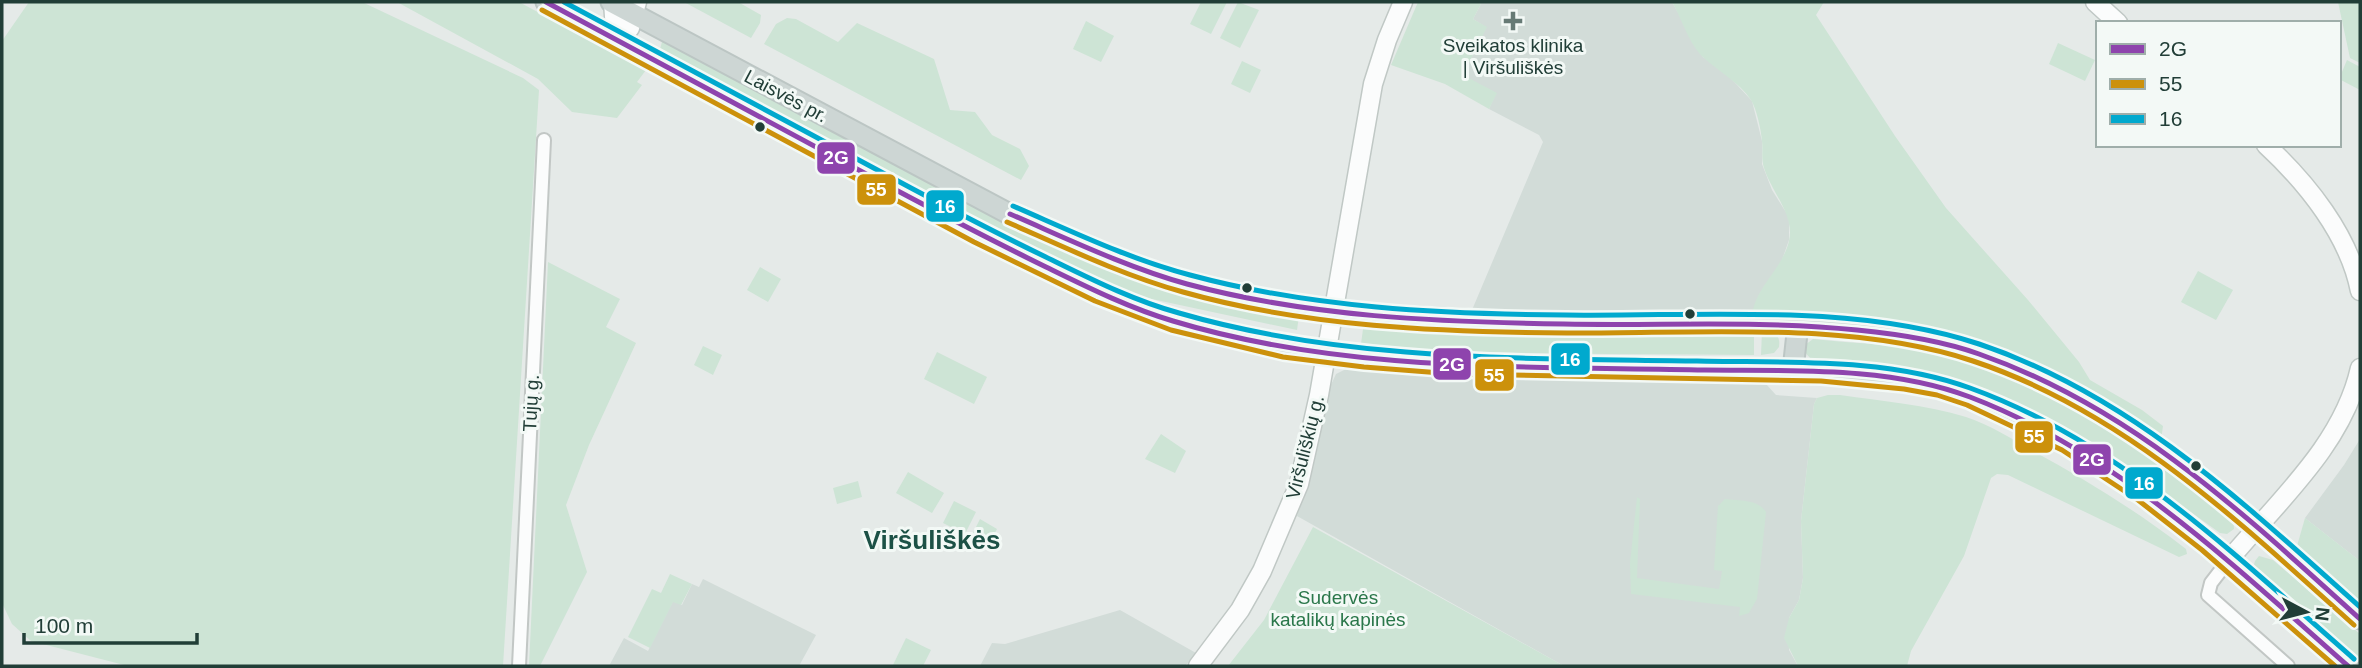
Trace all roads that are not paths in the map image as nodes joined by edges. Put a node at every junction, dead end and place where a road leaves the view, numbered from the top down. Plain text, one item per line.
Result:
1 (545, 2) edge
2 (612, 2) edge
3 (1403, 2) edge
4 (2095, 2) edge
5 (635, 8) edge
6 (2116, 21) edge
7 (618, 41) junction
8 (544, 140) dead end
9 (2268, 147) edge
10 (2360, 291) edge
11 (1333, 313) junction
12 (1798, 324) junction
13 (1326, 354) junction
14 (2360, 368) edge
15 (1793, 370) junction
16 (2257, 527) junction
17 (2228, 561) junction
18 (2360, 618) edge
19 (519, 666) edge
20 (1198, 666) edge
21 (2288, 666) edge
22 (2348, 666) edge

1 - 7 main road, Laisvės pr.
2 - 5 main road, Laisvės pr.
2 - 7 main road
3 - 11 main road, Viršuliškių g.
4 - 6 main road
5 - 7 main road
5 - 11 main road, Laisvės pr.
7 - 13 main road, Laisvės pr.
8 - 19 street, Tujų g.
9 - 10 main road
11 - 12 main road, Laisvės pr.
11 - 13 main road, Viršuliškių g.
12 - 15 main road
12 - 16 main road, Laisvės pr.
13 - 15 main road, Laisvės pr.
13 - 20 main road, Viršuliškių g.
14 - 16 main road
15 - 17 main road, Laisvės pr.
16 - 17 main road
16 - 18 main road, Laisvės pr.
17 - 21 street
17 - 22 main road, Laisvės pr.

